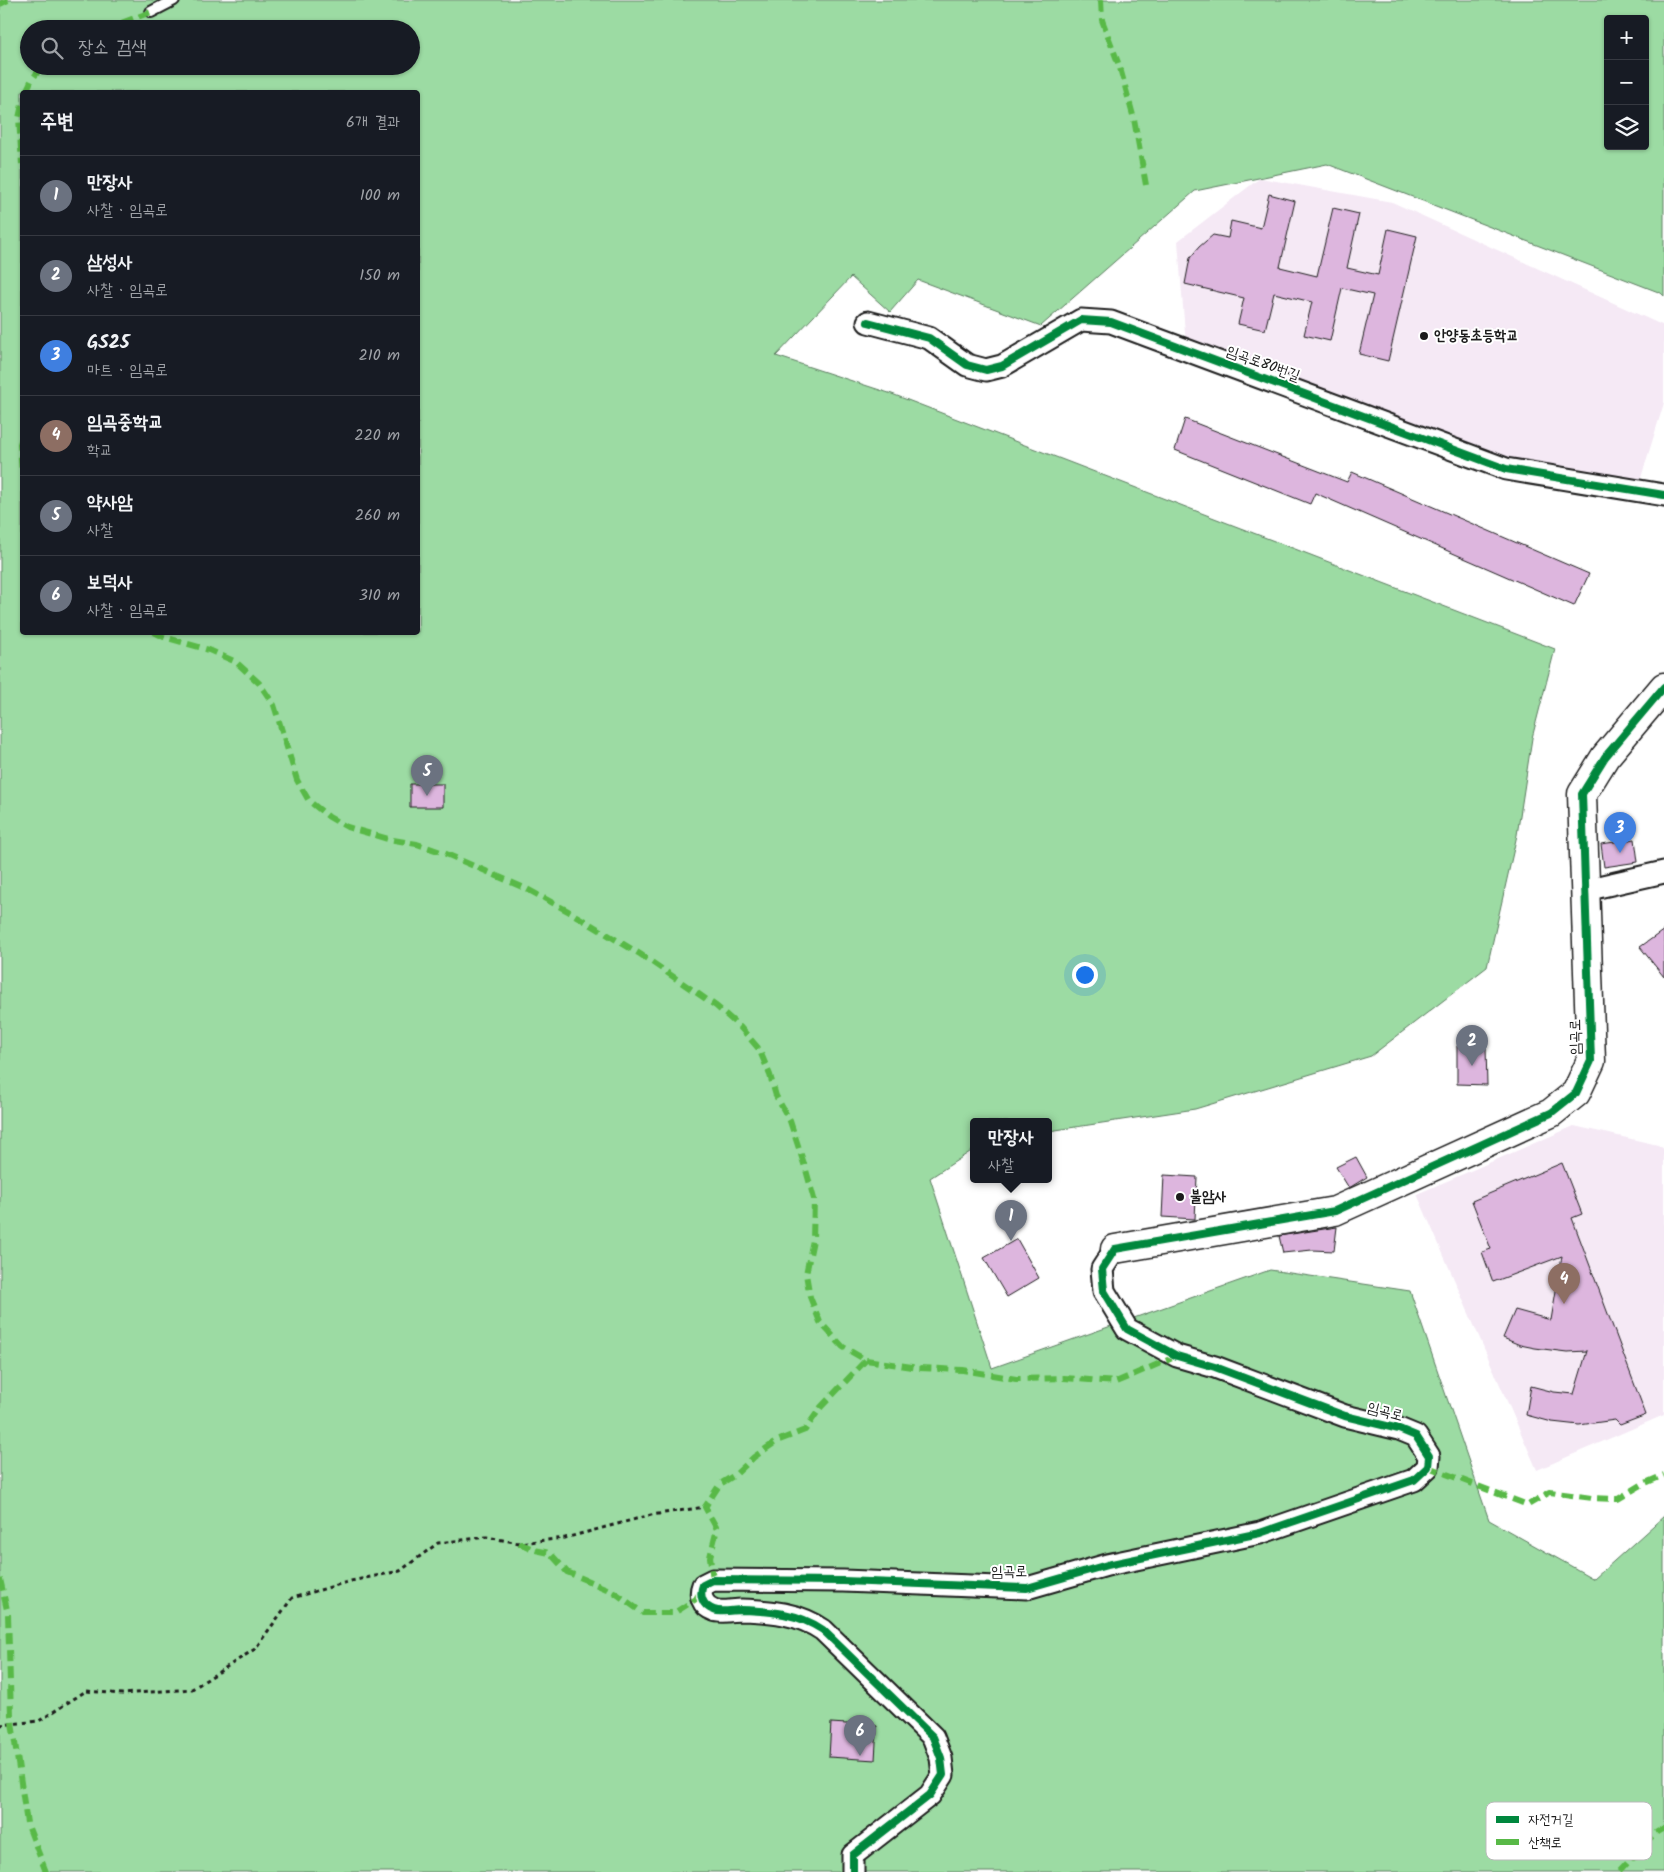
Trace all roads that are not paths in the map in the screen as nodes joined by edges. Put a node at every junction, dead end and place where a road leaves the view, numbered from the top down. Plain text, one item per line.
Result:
1 (174, 0) edge
2 (151, 12) dead end
3 (868, 322) dead end
4 (1664, 496) edge
5 (1664, 687) edge
6 (1664, 872) edge
7 (1585, 890) junction
8 (1115, 1249) joint
9 (853, 1872) edge

1 - 2 lane
3 - 4 street, 임곡로80번길
5 - 7 street, 임곡로
6 - 7 street
7 - 8 street, 임곡로
8 - 9 street, 임곡로

